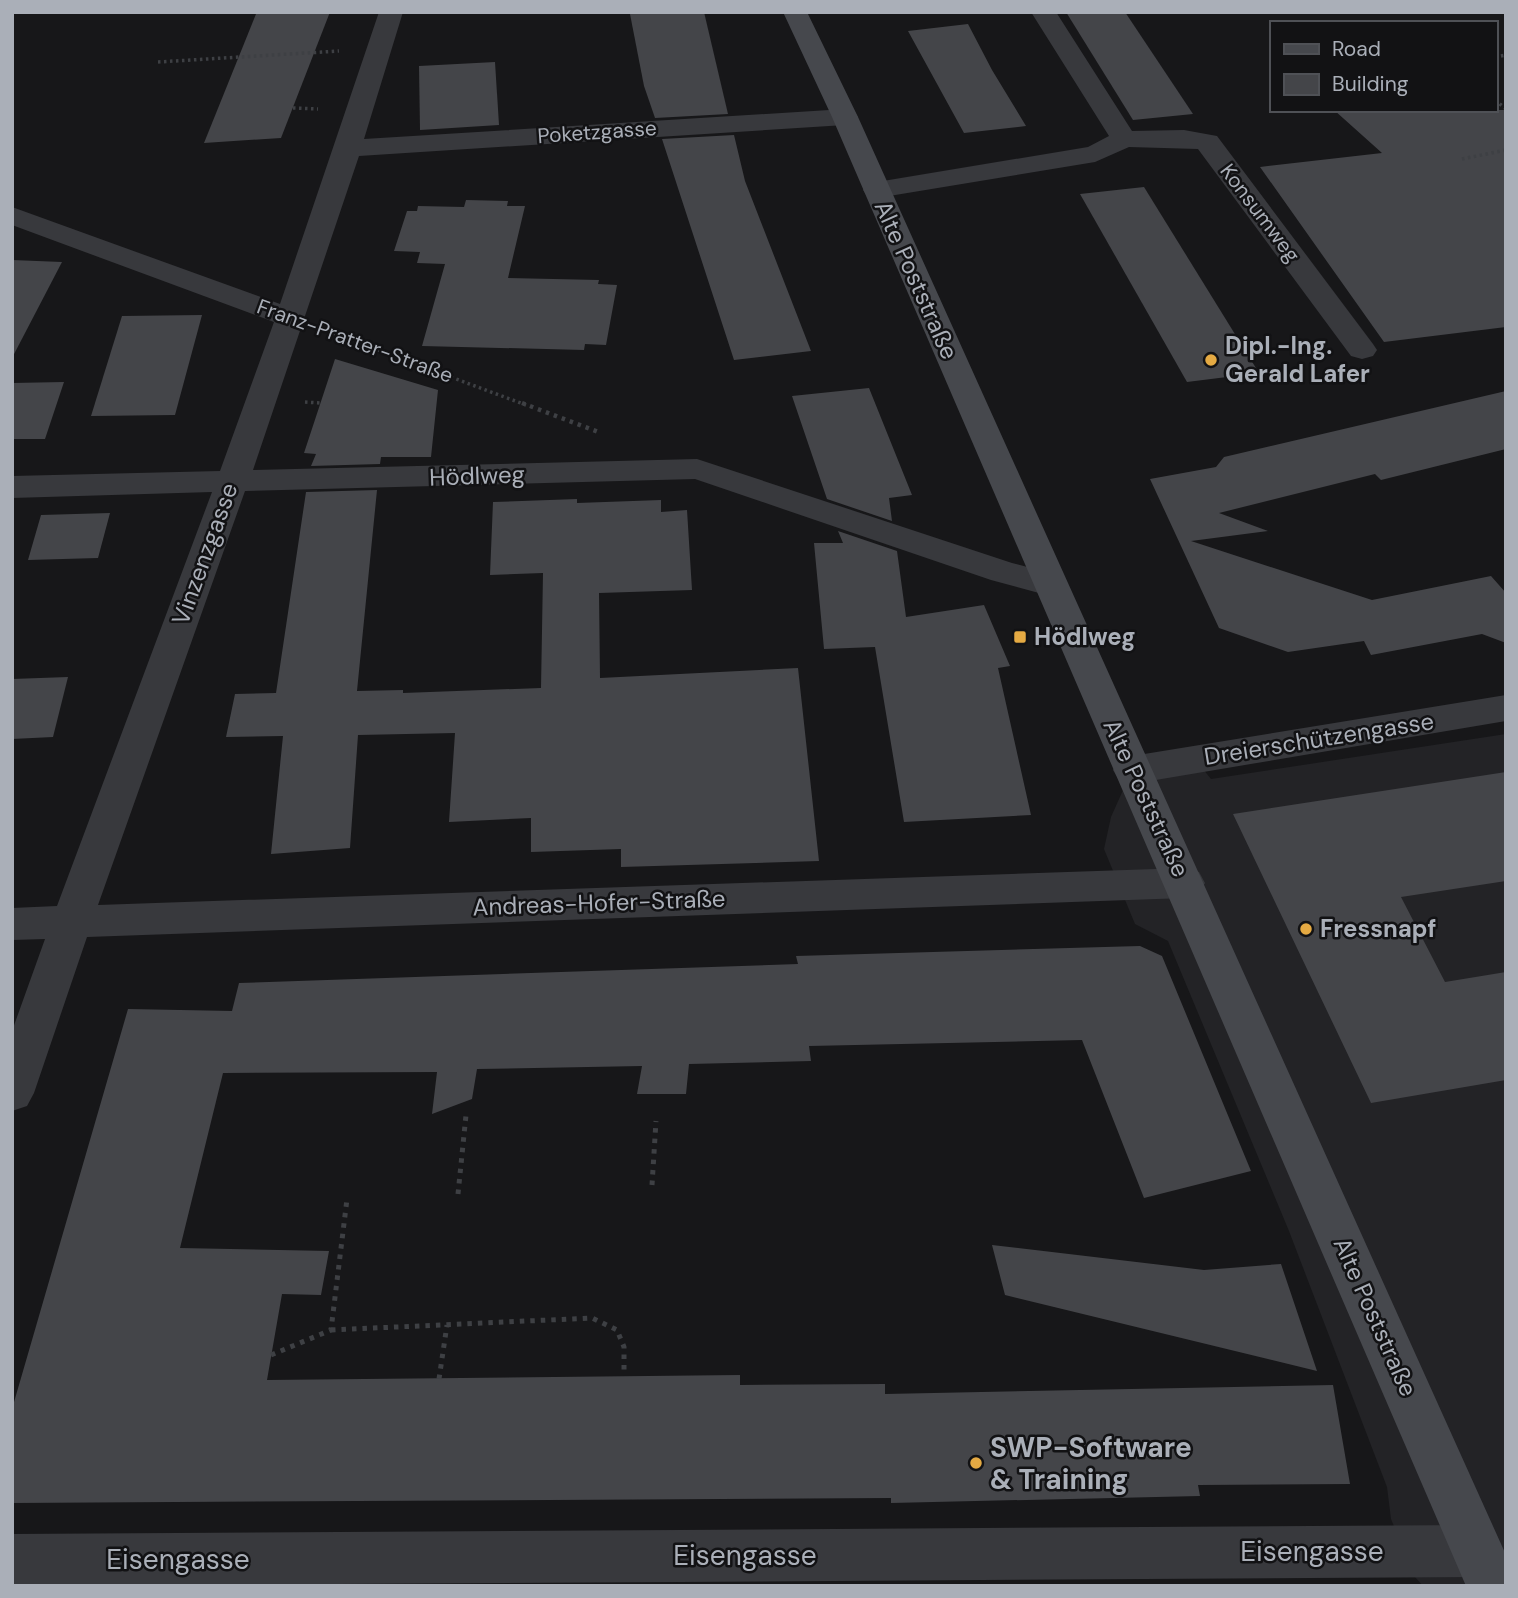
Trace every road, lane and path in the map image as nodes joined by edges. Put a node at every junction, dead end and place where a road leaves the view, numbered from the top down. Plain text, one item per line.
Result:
1 (391, 12) edge
2 (795, 12) edge
3 (1043, 12) edge
4 (379, 50) junction
5 (158, 62) dead end
6 (845, 117) junction
7 (1124, 139) junction
8 (349, 148) junction
9 (1506, 150) edge
10 (1462, 159) dead end
11 (877, 191) junction
12 (12, 215) edge
13 (291, 318) junction
14 (1362, 350) dead end
15 (609, 436) dead end
16 (232, 483) junction
17 (12, 487) edge
18 (1050, 584) junction
19 (1506, 708) edge
20 (1132, 769) junction
21 (1185, 883) junction
22 (71, 921) junction
23 (12, 924) edge
24 (12, 1093) edge
25 (466, 1115) dead end
26 (656, 1121) dead end
27 (652, 1185) dead end
28 (458, 1194) dead end
29 (347, 1199) dead end
30 (447, 1325) junction
31 (331, 1330) junction
32 (271, 1354) dead end
33 (624, 1375) dead end
34 (439, 1379) dead end
35 (12, 1560) edge
36 (1485, 1568) edge

1 - 4 street, Vinzenzgasse
2 - 6 main road, Alte Poststraße
3 - 7 street
4 - 5 path
4 - 8 street, Vinzenzgasse
6 - 8 street, Poketzgasse
6 - 11 main road, Alte Poststraße
7 - 11 street, Konsumweg
7 - 14 street, Konsumweg
8 - 13 street, Vinzenzgasse
9 - 10 path
11 - 18 main road, Alte Poststraße
12 - 13 street, Franz-Pratter-Straße
13 - 15 path, Franz-Pratter-Straße
13 - 16 street, Vinzenzgasse
16 - 17 street, Hödlweg
16 - 18 street, Hödlweg
16 - 22 street, Vinzenzgasse
18 - 20 main road, Alte Poststraße
19 - 20 street, Dreierschützengasse
20 - 21 main road, Alte Poststraße
21 - 22 street, Andreas-Hofer-Straße
21 - 36 main road, Alte Poststraße
22 - 23 street, Andreas-Hofer-Straße
22 - 24 street, Vinzenzgasse
25 - 28 path
26 - 27 path
29 - 31 path
30 - 31 path
30 - 33 path
30 - 34 path
31 - 32 path
35 - 36 street, Eisengasse

